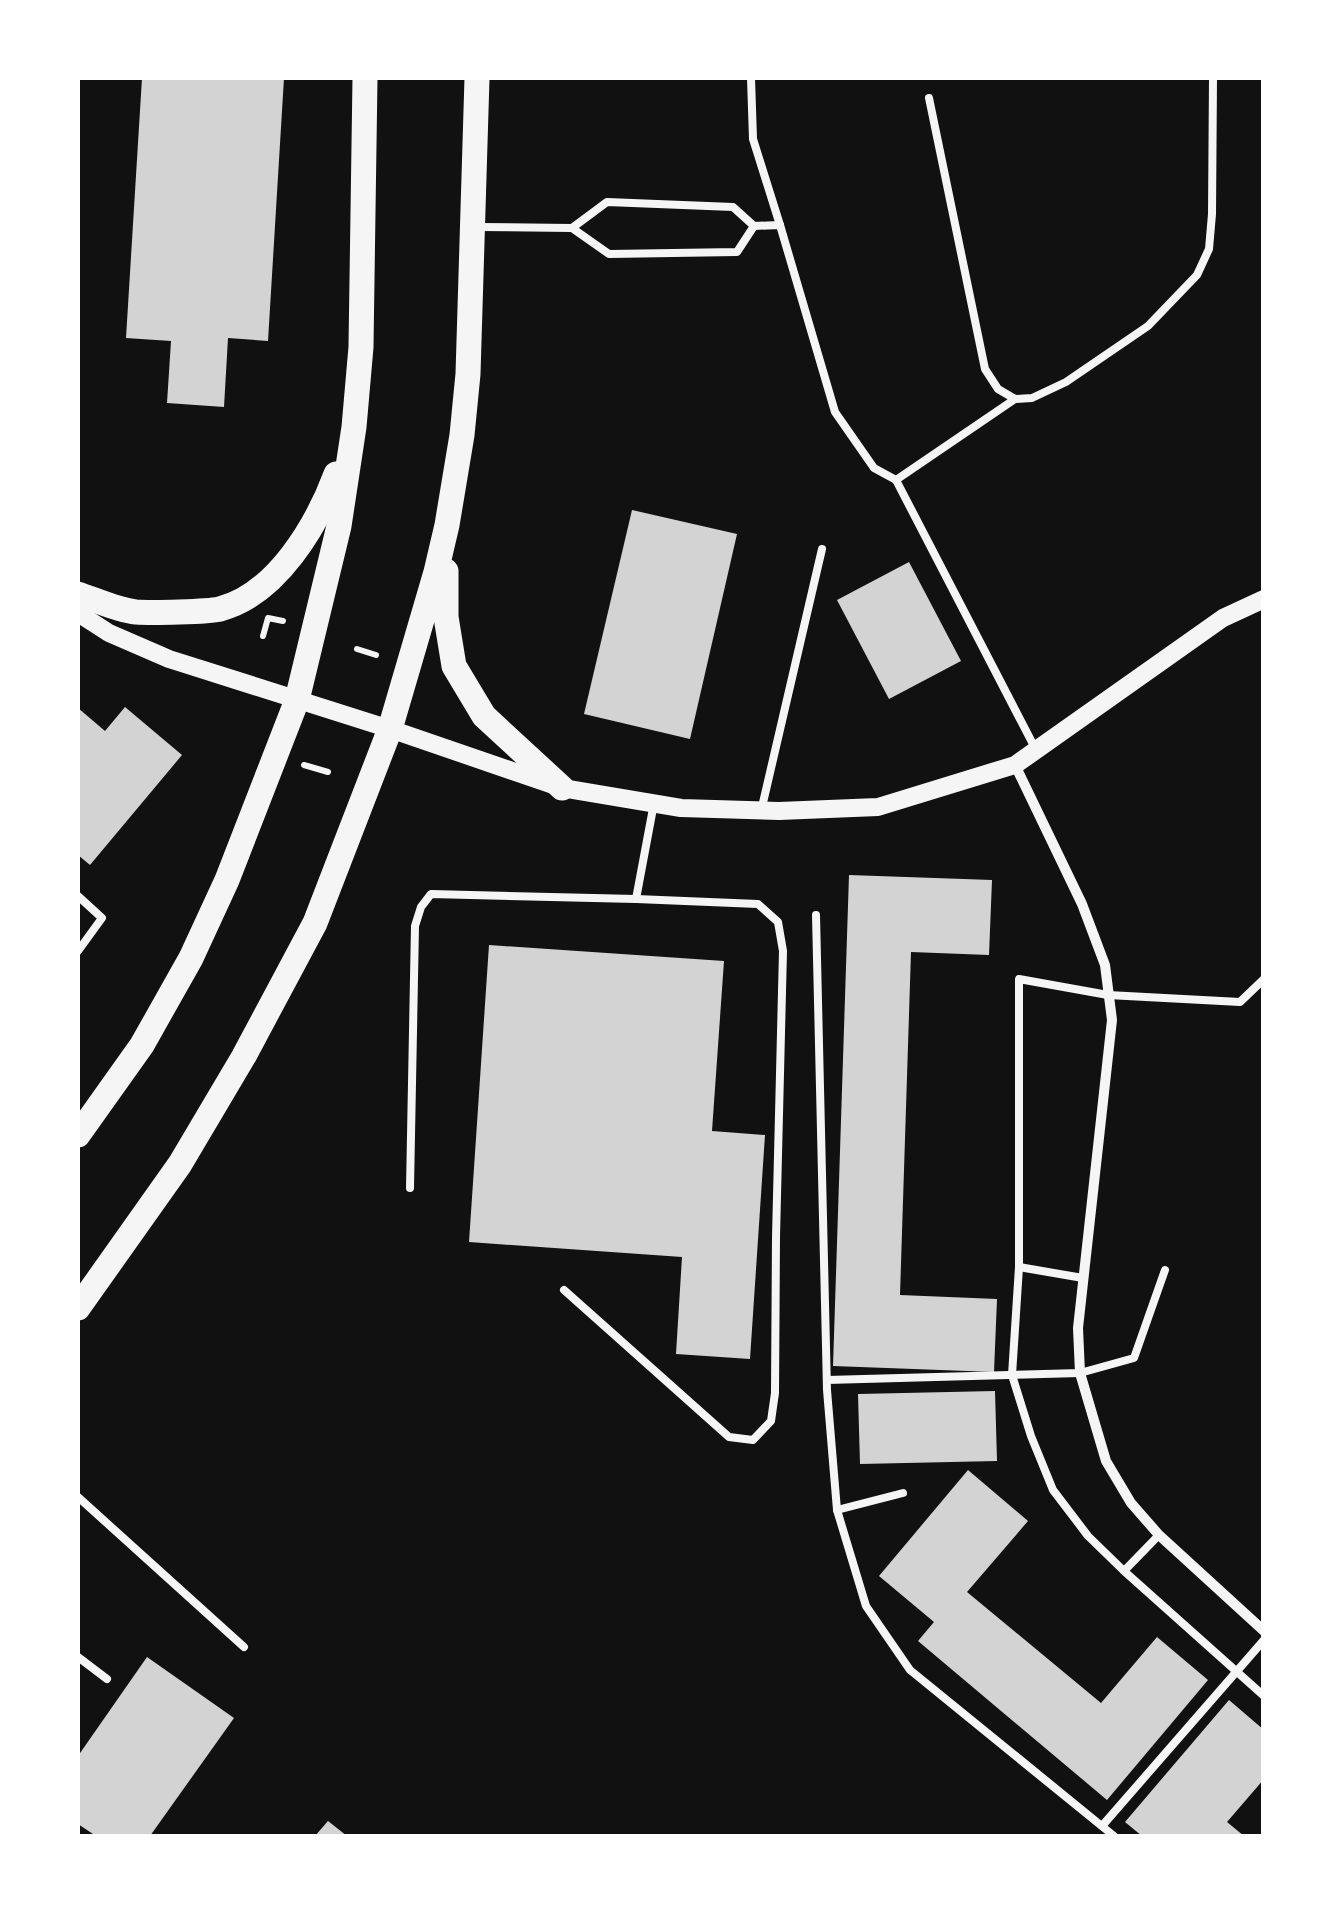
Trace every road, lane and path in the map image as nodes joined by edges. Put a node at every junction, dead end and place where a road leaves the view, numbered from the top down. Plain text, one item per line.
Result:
1 (366, 78) edge
2 (477, 78) edge
3 (751, 78) edge
4 (1213, 78) edge
5 (928, 98) dead end
6 (754, 226) junction
7 (780, 226) junction
8 (474, 228) junction
9 (572, 228) junction
10 (1015, 399) junction
11 (354, 427) junction
12 (896, 480) junction
13 (447, 525) junction
14 (822, 549) dead end
15 (78, 594) edge
16 (1264, 599) edge
17 (78, 613) edge
18 (283, 621) dead end
19 (263, 636) dead end
20 (356, 649) dead end
21 (376, 655) dead end
22 (297, 700) junction
23 (390, 729) junction
24 (1036, 750) junction
25 (304, 765) dead end
26 (1015, 766) junction
27 (328, 772) dead end
28 (562, 788) junction
29 (654, 803) junction
30 (762, 811) junction
31 (78, 896) edge
32 (636, 899) junction
33 (816, 915) dead end
34 (78, 951) edge
35 (1264, 979) edge
36 (1108, 995) junction
37 (78, 1135) edge
38 (410, 1188) dead end
39 (1019, 1267) junction
40 (1165, 1270) dead end
41 (1083, 1278) junction
42 (564, 1290) dead end
43 (78, 1308) edge
44 (1080, 1374) junction
45 (1012, 1375) junction
46 (827, 1380) junction
47 (903, 1494) dead end
48 (78, 1497) edge
49 (837, 1510) junction
50 (1158, 1535) junction
51 (1124, 1571) junction
52 (1264, 1631) edge
53 (1264, 1640) edge
54 (244, 1647) dead end
55 (78, 1657) edge
56 (1236, 1672) junction
57 (107, 1679) dead end
58 (1264, 1696) edge
59 (1102, 1826) junction
60 (1114, 1836) edge

1 - 11 main road
2 - 8 main road
3 - 7 lane
4 - 10 lane
5 - 10 lane
6 - 7 lane
6 - 9 lane
6 - 9 lane
7 - 12 lane
8 - 9 lane
8 - 13 main road
10 - 12 lane
11 - 15 main road
11 - 22 main road
12 - 24 lane
13 - 23 main road
13 - 28 main road
14 - 30 lane
16 - 24 street
17 - 22 street
18 - 19 path
20 - 21 path
22 - 23 street
22 - 37 main road
23 - 28 street
23 - 43 main road
24 - 26 street
25 - 27 path
26 - 30 street
26 - 36 street
28 - 29 street
29 - 30 street
29 - 32 lane
31 - 34 lane
32 - 38 lane
32 - 42 lane
33 - 46 lane
35 - 36 lane
36 - 39 lane
36 - 41 street
39 - 41 lane
39 - 45 lane
40 - 44 lane
41 - 44 street
44 - 45 lane
44 - 50 street
45 - 46 lane
45 - 51 lane
46 - 49 lane
47 - 49 lane
48 - 54 lane
49 - 59 lane
50 - 51 lane
50 - 52 street
51 - 56 lane
53 - 56 lane
55 - 57 lane
56 - 58 lane
56 - 59 lane
59 - 60 lane

